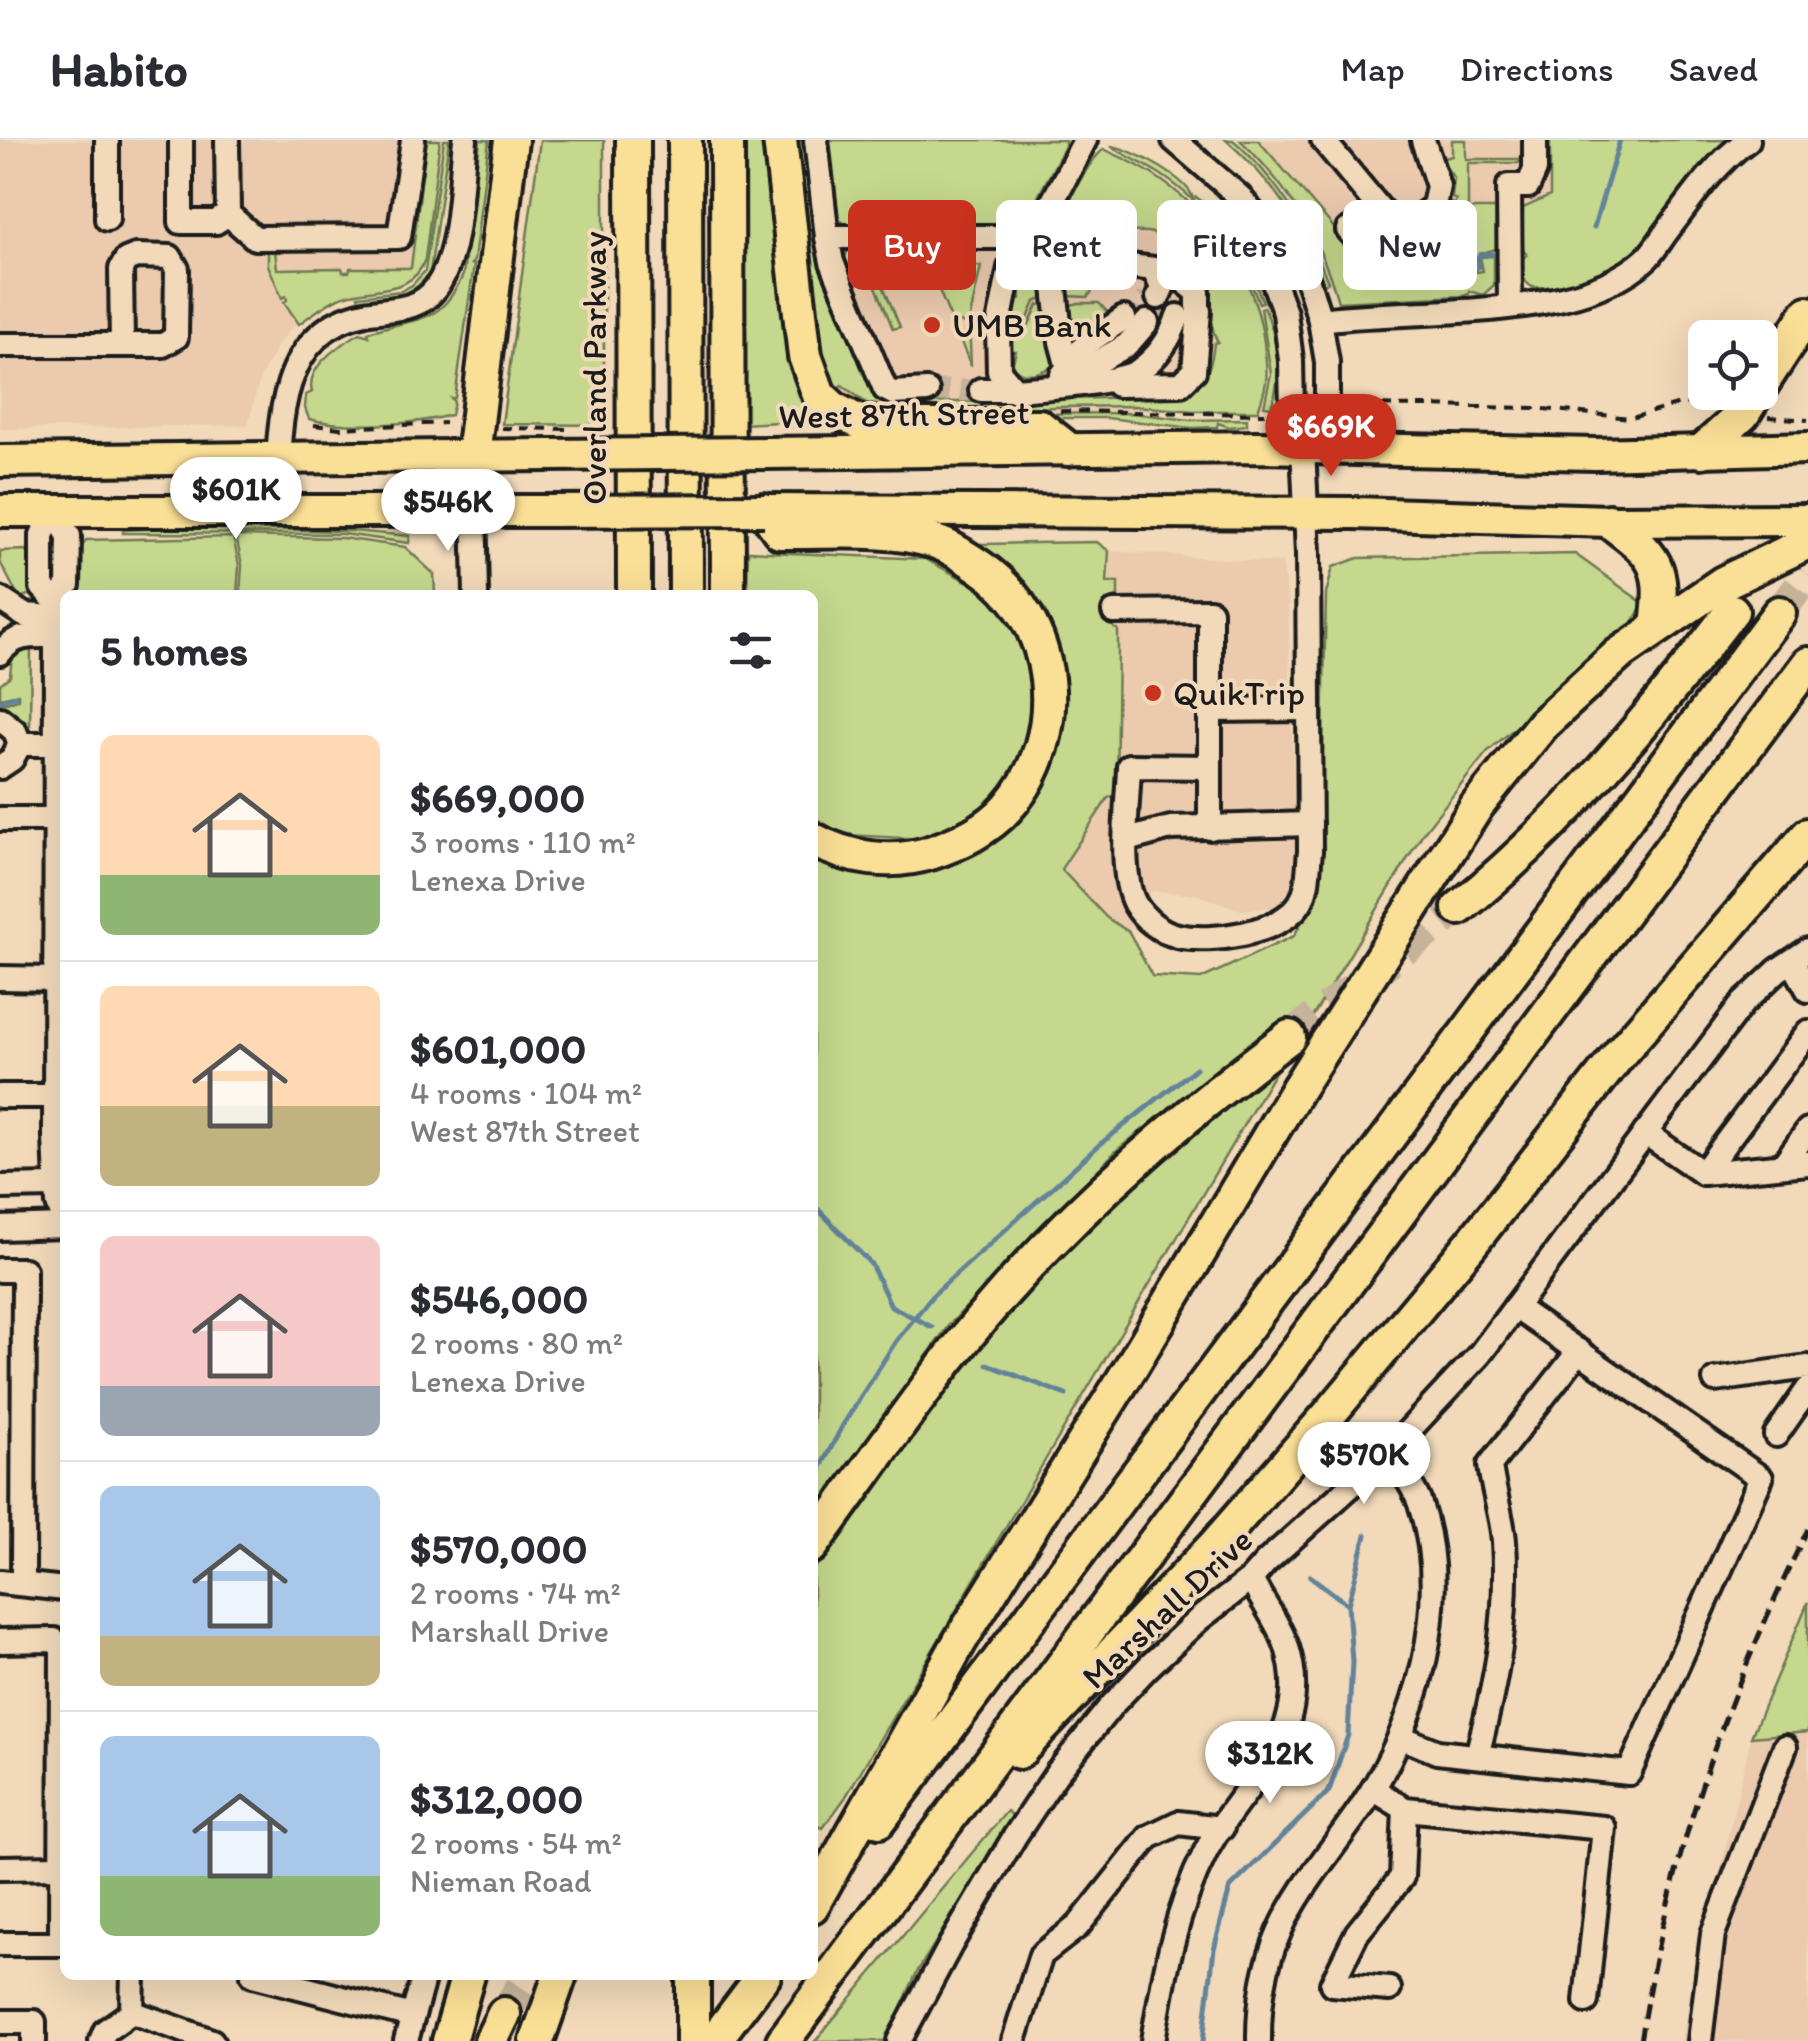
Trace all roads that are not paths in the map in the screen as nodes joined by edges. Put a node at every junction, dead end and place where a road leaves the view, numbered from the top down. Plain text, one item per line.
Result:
1 (107, 140) edge
2 (181, 140) edge
3 (227, 140) edge
4 (413, 140) edge
5 (465, 140) edge
6 (511, 140) edge
7 (633, 140) edge
8 (685, 140) edge
9 (727, 140) edge
10 (780, 140) edge
11 (816, 140) edge
12 (1085, 140) edge
13 (1174, 140) edge
14 (1323, 140) edge
15 (1422, 140) edge
16 (1535, 140) edge
17 (1748, 140) edge
18 (1052, 200) edge
19 (1242, 200) edge
20 (1373, 200) edge
21 (1437, 200) edge
22 (228, 214) junction
23 (107, 219) dead end
24 (827, 237) junction
25 (996, 241) edge
26 (1137, 267) edge
27 (1153, 269) junction
28 (1006, 290) edge
29 (1055, 290) edge
30 (1276, 290) edge
31 (1311, 290) edge
32 (1510, 306) junction
33 (1164, 308) junction
34 (1808, 314) edge
35 (1320, 320) junction
36 (0, 345) edge
37 (122, 345) dead end
38 (1778, 360) edge
39 (1061, 377) junction
40 (981, 390) tunnel mouth
41 (1015, 390) junction
42 (927, 391) tunnel mouth
43 (1741, 410) edge
44 (1304, 447) junction
45 (1808, 448) edge
46 (1068, 449) junction
47 (1702, 451) junction
48 (473, 456) junction
49 (278, 457) junction
50 (234, 458) junction
51 (0, 460) edge
52 (0, 510) edge
53 (764, 510) junction
54 (54, 512) junction
55 (277, 512) junction
56 (474, 512) junction
57 (1306, 513) junction
58 (1808, 520) edge
59 (1609, 521) junction
60 (1808, 542) edge
61 (66, 590) edge
62 (476, 590) edge
63 (634, 590) edge
64 (686, 590) edge
65 (728, 590) edge
66 (0, 598) edge
67 (60, 607) edge
68 (1732, 611) dead end
69 (1114, 612) dead end
70 (1778, 614) tunnel mouth
71 (56, 618) junction
72 (1656, 626) junction
73 (1, 651) edge
74 (1808, 664) edge
75 (1309, 709) junction
76 (1210, 710) junction
77 (0, 719) edge
78 (20, 744) junction
79 (56, 744) junction
80 (0, 767) edge
81 (1210, 767) junction
82 (0, 819) edge
83 (56, 819) junction
84 (1310, 824) junction
85 (1210, 828) junction
86 (1808, 835) edge
87 (1127, 840) junction
88 (818, 842) edge
89 (1459, 908) tunnel mouth
90 (60, 915) edge
91 (1800, 956) edge
92 (0, 978) edge
93 (56, 980) junction
94 (1808, 990) edge
95 (1808, 1032) edge
96 (1289, 1036) tunnel mouth
97 (0, 1096) edge
98 (56, 1096) junction
99 (1808, 1130) edge
100 (1646, 1133) junction
101 (60, 1137) edge
102 (1808, 1163) edge
103 (1783, 1165) junction
104 (1703, 1173) junction
105 (56, 1186) junction
106 (0, 1188) edge
107 (60, 1210) edge
108 (60, 1224) edge
109 (0, 1228) edge
110 (0, 1270) edge
111 (1515, 1307) junction
112 (1579, 1352) junction
113 (1808, 1367) edge
114 (1715, 1380) dead end
115 (1808, 1389) edge
116 (1776, 1435) dead end
117 (1390, 1451) junction
118 (818, 1538) edge
119 (1251, 1580) junction
120 (12, 1582) edge
121 (60, 1589) edge
122 (0, 1640) edge
123 (60, 1646) edge
124 (1401, 1737) junction
125 (1785, 1747) dead end
126 (1476, 1756) junction
127 (1372, 1789) junction
128 (1406, 1809) junction
129 (1222, 1828) junction
130 (914, 1863) junction
131 (60, 1867) edge
132 (0, 1868) edge
133 (818, 1897) edge
134 (818, 1900) edge
135 (0, 1944) edge
136 (60, 1944) edge
137 (133, 1980) edge
138 (272, 1980) edge
139 (423, 1980) edge
140 (467, 1980) edge
141 (558, 1980) edge
142 (693, 1980) edge
143 (760, 1980) edge
144 (1390, 1990) dead end
145 (1586, 2001) dead end
146 (132, 2012) junction
147 (412, 2016) junction
148 (0, 2022) edge
149 (34, 2041) edge
150 (101, 2041) edge
151 (212, 2041) edge
152 (406, 2041) edge
153 (449, 2041) edge
154 (538, 2041) edge
155 (693, 2041) edge
156 (714, 2041) edge
157 (782, 2041) edge
158 (899, 2041) edge
159 (1014, 2041) edge
160 (1153, 2041) edge
161 (1259, 2041) edge
162 (1700, 2041) edge

1 - 23 street
2 - 22 street
3 - 22 street
4 - 22 street
5 - 49 street
6 - 48 highway
7 - 63 highway, Overland Parkway
8 - 64 highway
9 - 65 highway
10 - 46 highway
11 - 24 street
12 - 18 street
13 - 19 street
14 - 20 street
15 - 21 street
16 - 32 street
17 - 32 street
24 - 25 street
24 - 42 street
26 - 27 street
27 - 33 street
27 - 33 street
28 - 41 street
29 - 39 street
30 - 44 street
31 - 35 street
32 - 35 street
33 - 39 street
33 - 39 street
33 - 39 street
34 - 38 highway
35 - 44 street
36 - 37 street
39 - 41 street
40 - 41 street
43 - 47 highway
44 - 46 main road, West 87th Street
44 - 47 main road, West 87th Street
44 - 57 street
45 - 47 main road, West 87th Street
46 - 48 main road, West 87th Street, bridge
48 - 49 main road, West 87th Street
48 - 56 street
49 - 50 main road, West 87th Street
49 - 55 street
50 - 51 main road, West 87th Street
50 - 54 main road
52 - 54 main road
53 - 56 main road, bridge
53 - 57 main road
53 - 88 highway
54 - 55 main road
54 - 61 street
55 - 56 main road
56 - 62 street
57 - 59 main road
57 - 75 street
58 - 59 main road
59 - 72 highway
60 - 72 highway
66 - 71 street
67 - 71 street
68 - 89 highway
69 - 76 street
70 - 134 highway
71 - 73 street
71 - 79 street
72 - 133 highway
74 - 130 highway
75 - 76 street
75 - 84 street
76 - 81 street
77 - 78 street
78 - 79 street
78 - 80 street
79 - 83 street
81 - 85 street
81 - 87 street
82 - 83 street
83 - 90 street
84 - 85 street
84 - 87 street
85 - 87 street
86 - 130 highway
90 - 93 street
91 - 94 street
91 - 100 street, Marshall Drive
92 - 93 street
93 - 98 street
95 - 104 street
96 - 118 highway
97 - 98 street
98 - 101 street
99 - 103 street
100 - 104 street
100 - 111 street, Marshall Drive
101 - 105 street
102 - 103 street
103 - 104 street
105 - 106 street
105 - 107 street
108 - 109 street
110 - 120 street
111 - 112 street
111 - 117 street, Marshall Drive
112 - 126 street
112 - 126 street
113 - 114 street
115 - 116 street
117 - 119 street, Marshall Drive
117 - 124 street
119 - 129 street
119 - 158 street, Marshall Drive
120 - 121 street
122 - 123 street
124 - 126 street
124 - 127 street
125 - 162 street
127 - 128 street
127 - 161 street
128 - 144 street
128 - 145 street
129 - 159 street
129 - 160 street
130 - 157 highway
131 - 132 street
135 - 136 street
137 - 146 street
138 - 147 street
139 - 147 street
140 - 153 highway
141 - 154 highway
142 - 155 highway
143 - 156 highway
146 - 150 street
146 - 151 street
147 - 152 street
148 - 149 street

